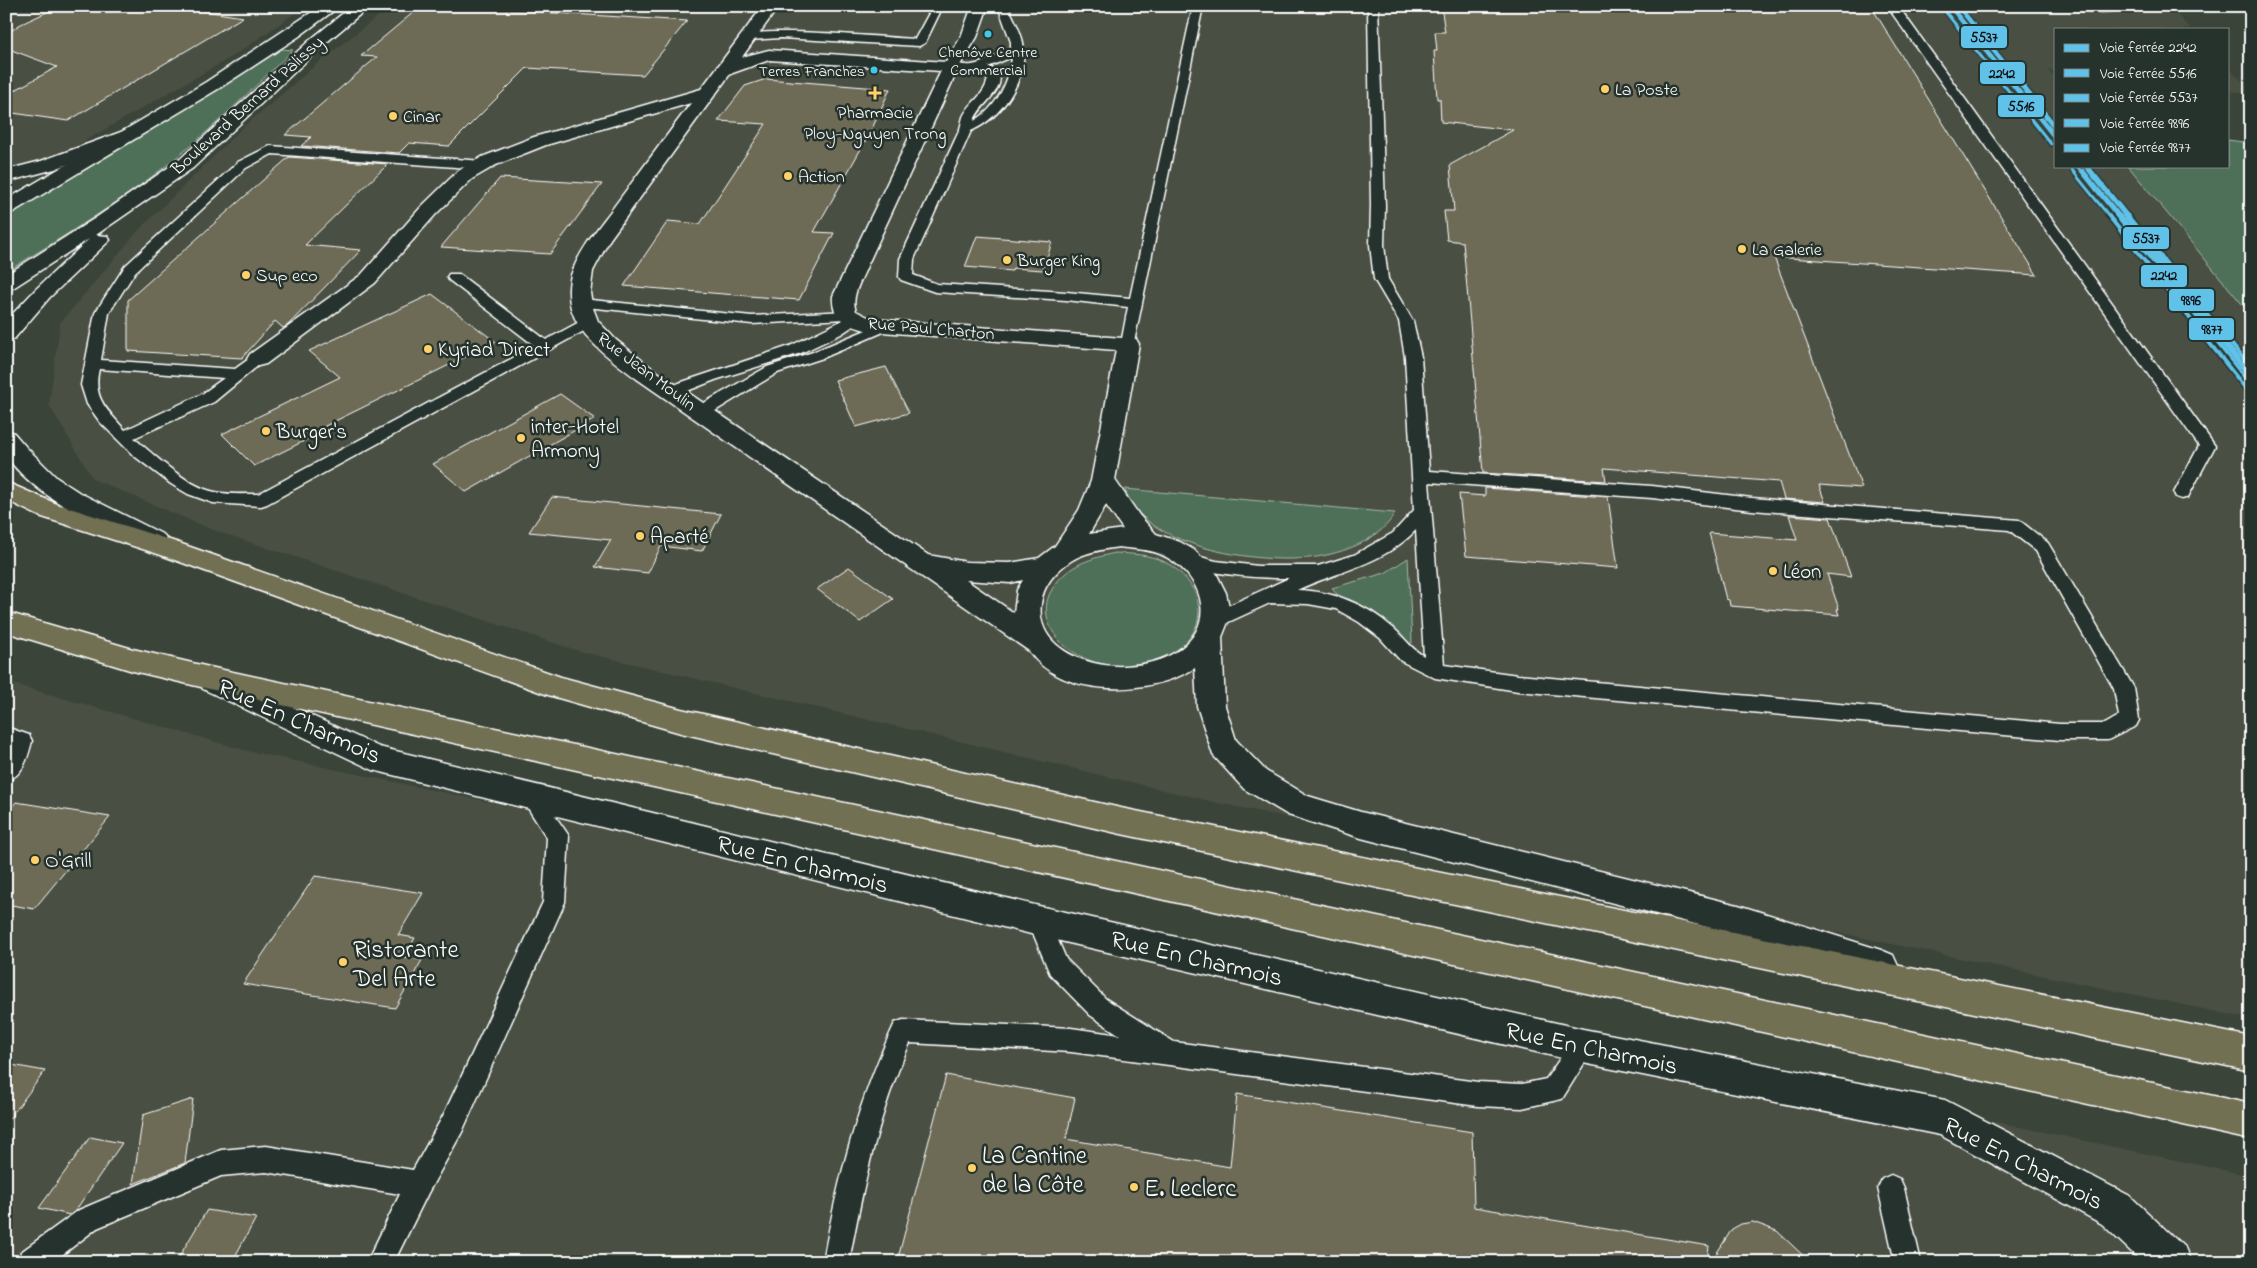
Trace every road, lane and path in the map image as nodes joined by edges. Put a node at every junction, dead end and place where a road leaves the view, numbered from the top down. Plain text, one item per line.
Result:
1 (332, 6) edge
2 (362, 6) edge
3 (771, 6) edge
4 (938, 6) edge
5 (980, 6) edge
6 (1003, 6) edge
7 (1198, 6) edge
8 (1373, 6) edge
9 (1892, 6) edge
10 (2075, 6) edge
11 (2124, 6) edge
12 (748, 37) junction
13 (919, 43) junction
14 (1017, 49) junction
15 (769, 55) junction
16 (920, 65) junction
17 (951, 67) junction
18 (973, 68) junction
19 (724, 70) junction
20 (707, 93) junction
21 (140, 129) junction
22 (966, 129) junction
23 (186, 164) junction
24 (484, 166) junction
25 (7, 176) edge
26 (6, 208) edge
27 (454, 277) dead end
28 (6, 284) edge
29 (581, 303) junction
30 (1136, 303) junction
31 (851, 318) junction
32 (588, 323) junction
33 (883, 327) junction
34 (6, 334) edge
35 (1128, 344) junction
36 (545, 346) junction
37 (258, 359) joint
38 (93, 364) junction
39 (238, 374) junction
40 (672, 392) junction
41 (702, 412) junction
42 (123, 437) junction
43 (6, 438) edge
44 (1420, 476) junction
45 (1103, 481) junction
46 (6, 490) edge
47 (2182, 493) dead end
48 (1423, 512) junction
49 (1147, 541) junction
50 (167, 548) junction
51 (1056, 559) junction
52 (1190, 560) junction
53 (922, 563) junction
54 (1320, 572) junction
55 (1268, 596) junction
56 (6, 622) edge
57 (1211, 628) junction
58 (1038, 643) junction
59 (1434, 671) junction
60 (205, 677) junction
61 (6, 735) edge
62 (6, 773) edge
63 (529, 794) junction
64 (1039, 921) junction
65 (1975, 997) junction
66 (496, 1028) joint
67 (1583, 1046) junction
68 (1168, 1053) junction
69 (2251, 1054) edge
70 (2251, 1122) edge
71 (419, 1184) junction
72 (1891, 1188) dead end
73 (31, 1262) edge
74 (380, 1262) edge
75 (836, 1262) edge
76 (1908, 1262) edge
77 (2171, 1262) edge

1 - 21 street, Boulevard Bernard Palissy
2 - 23 street, Boulevard Bernard Palissy
3 - 12 street, Rue Jean Moulin
4 - 13 lane
5 - 17 street, Rue Paul Charton
6 - 14 lane
7 - 30 lane
8 - 44 lane
9 - 47 lane
10 - 11 lane
12 - 13 lane
12 - 15 street
12 - 19 street, Rue Jean Moulin
13 - 16 lane
14 - 18 lane
14 - 22 lane
15 - 16 street
15 - 19 street
16 - 17 street
17 - 18 lane
17 - 31 street, Rue Paul Charton
18 - 22 lane
19 - 20 street, Rue Jean Moulin
20 - 24 street
20 - 29 street, Rue Jean Moulin
21 - 25 street
21 - 26 street, Boulevard Bernard Palissy
22 - 30 lane
23 - 28 street, Boulevard Bernard Palissy
23 - 34 street
24 - 37 street
24 - 38 lane
27 - 36 lane
29 - 31 lane
29 - 32 street, Rue Jean Moulin
30 - 35 lane
31 - 33 street, Rue Paul Charton
31 - 40 lane
32 - 36 lane
32 - 40 street, Rue Jean Moulin
33 - 35 street, Rue Paul Charton
33 - 41 lane
35 - 45 street
36 - 42 lane
37 - 39 lane
38 - 39 lane
38 - 42 lane
39 - 42 lane
40 - 41 street, Rue Jean Moulin
41 - 53 street, Rue Jean Moulin
43 - 50 street
44 - 48 lane
44 - 59 lane
45 - 49 street
45 - 51 street
46 - 50 main road
48 - 54 lane
48 - 59 lane
49 - 51 street
49 - 52 street
50 - 65 main road
51 - 53 street, Rue Jean Moulin
51 - 58 street
52 - 54 lane
52 - 57 street
53 - 58 street, Rue Jean Moulin
54 - 55 lane
55 - 57 lane
55 - 59 lane
56 - 60 main road
57 - 58 street
57 - 65 street
60 - 63 street, Rue En Charmois
60 - 70 main road
61 - 62 lane
63 - 64 street, Rue En Charmois
63 - 66 lane
64 - 67 street, Rue En Charmois
64 - 68 lane
65 - 69 main road
66 - 71 lane
67 - 68 lane
67 - 77 street, Rue En Charmois
68 - 75 lane
71 - 73 lane
71 - 74 lane
72 - 76 lane

